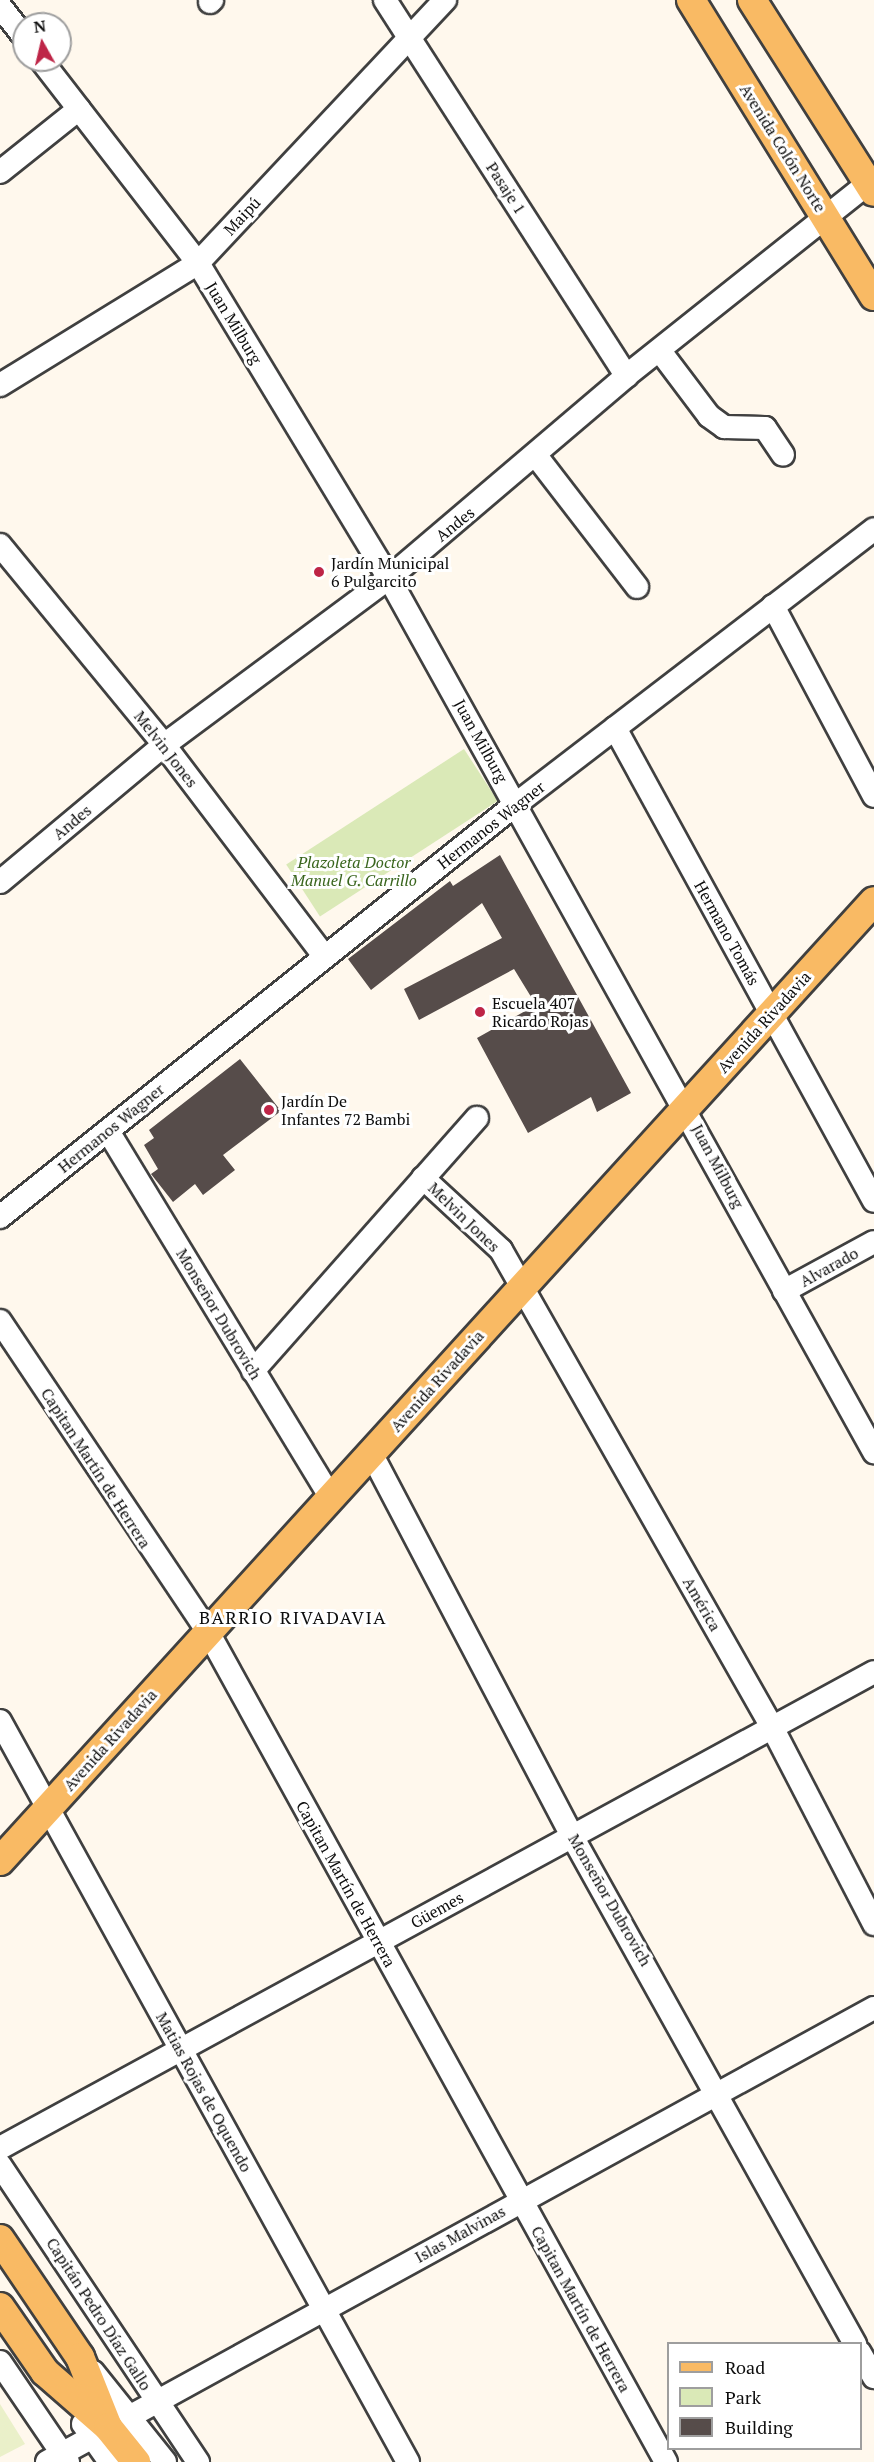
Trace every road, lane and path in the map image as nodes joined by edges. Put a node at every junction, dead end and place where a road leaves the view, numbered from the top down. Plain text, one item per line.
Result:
1 (385, 0) edge
2 (446, 0) edge
3 (691, 0) edge
4 (752, 0) edge
5 (0, 6) edge
6 (12, 22) edge
7 (410, 38) junction
8 (51, 72) edge
9 (79, 109) junction
10 (0, 172) edge
11 (872, 185) edge
12 (828, 220) junction
13 (198, 263) junction
14 (874, 296) edge
15 (660, 351) junction
16 (626, 376) junction
17 (0, 385) edge
18 (783, 455) dead end
19 (537, 457) junction
20 (874, 529) edge
21 (0, 545) edge
22 (389, 578) junction
23 (637, 587) dead end
24 (773, 606) junction
25 (615, 728) junction
26 (164, 745) junction
27 (874, 796) edge
28 (516, 804) junction
29 (0, 882) edge
30 (874, 901) edge
31 (325, 957) junction
32 (771, 1014) junction
33 (687, 1107) junction
34 (477, 1118) dead end
35 (108, 1131) junction
36 (423, 1178) junction
37 (874, 1201) edge
38 (0, 1217) edge
39 (874, 1242) edge
40 (521, 1289) junction
41 (784, 1292) junction
42 (0, 1321) edge
43 (253, 1371) junction
44 (874, 1452) edge
45 (371, 1453) junction
46 (331, 1498) junction
47 (208, 1632) junction
48 (874, 1672) edge
49 (0, 1721) edge
50 (772, 1727) junction
51 (49, 1807) junction
52 (572, 1836) junction
53 (0, 1861) edge
54 (874, 1924) edge
55 (377, 1942) junction
56 (874, 2008) edge
57 (181, 2049) junction
58 (717, 2094) junction
59 (0, 2148) edge
60 (0, 2165) edge
61 (520, 2200) junction
62 (0, 2239) edge
63 (0, 2307) edge
64 (323, 2308) junction
65 (854, 2342) edge
66 (862, 2355) edge
67 (0, 2362) edge
68 (874, 2377) edge
69 (156, 2400) junction
70 (109, 2426) junction
71 (59, 2459) edge
72 (110, 2462) edge
73 (135, 2462) edge
74 (165, 2462) edge
75 (198, 2462) edge
76 (408, 2462) edge
77 (666, 2462) edge

1 - 7 street, Pasaje 1
2 - 7 street, Maipú
3 - 12 main road, Avenida Colón Norte
4 - 11 main road
5 - 6 street
7 - 13 street, Maipú
7 - 16 street, Pasaje 1
8 - 9 street, Juan Milburg
9 - 10 street
9 - 13 street, Juan Milburg
11 - 12 street, Andes
12 - 14 main road, Avenida Colón Norte
12 - 15 street, Andes
13 - 17 street, Maipú
13 - 22 street, Juan Milburg
15 - 16 street, Andes
15 - 18 street
16 - 19 street, Andes
19 - 22 street, Andes
19 - 23 street
20 - 24 street, Hermanos Wagner
21 - 26 street, Melvin Jones
22 - 26 street, Andes
22 - 28 street, Juan Milburg
24 - 25 street, Hermanos Wagner
24 - 27 street
25 - 28 street, Hermanos Wagner
25 - 32 street, Hermano Tomás
26 - 29 street, Andes
26 - 31 street, Melvin Jones
28 - 31 street, Hermanos Wagner
28 - 33 street, Juan Milburg
30 - 32 main road, Avenida Rivadavia
31 - 35 street, Hermanos Wagner
32 - 33 main road, Avenida Rivadavia
32 - 37 street, Hermano Tomás
33 - 40 main road, Avenida Rivadavia
33 - 41 street, Juan Milburg
34 - 36 street
35 - 38 street, Hermanos Wagner
35 - 43 street, Monseñor Dubrovich
36 - 40 street, Melvin Jones
36 - 43 street
39 - 41 street, Alvarado
40 - 45 main road, Avenida Rivadavia
40 - 50 street, América
41 - 44 street, Juan Milburg
42 - 47 street, Capitan Martín de Herrera
43 - 46 street, Monseñor Dubrovich
45 - 46 main road, Avenida Rivadavia
45 - 52 street, Monseñor Dubrovich
46 - 47 main road, Avenida Rivadavia
47 - 51 main road, Avenida Rivadavia
47 - 55 street, Capitan Martín de Herrera
48 - 50 street, Güemes
49 - 51 street, Matias Rojas de Oquendo
50 - 52 street, Güemes
50 - 54 street, América
51 - 53 main road, Avenida Rivadavia
51 - 57 street, Matias Rojas de Oquendo
52 - 55 street, Güemes
52 - 58 street, Monseñor Dubrovich
55 - 57 street, Güemes
55 - 61 street, Capitan Martín de Herrera
56 - 58 street, Islas Malvinas
57 - 59 street, Güemes
57 - 64 street, Matias Rojas de Oquendo
58 - 61 street, Islas Malvinas
58 - 65 street, Monseñor Dubrovich
60 - 69 street, Capitán Pedro Díaz Gallo
61 - 64 street, Islas Malvinas
61 - 77 street, Capitan Martín de Herrera
62 - 70 main road
63 - 70 main road
64 - 69 street, Islas Malvinas
64 - 76 street, Matias Rojas de Oquendo
66 - 68 street
67 - 71 street
69 - 70 street, Islas Malvinas
69 - 75 street, Capitán Pedro Díaz Gallo
70 - 71 street, Islas Malvinas
70 - 72 street
70 - 73 main road
70 - 74 street

